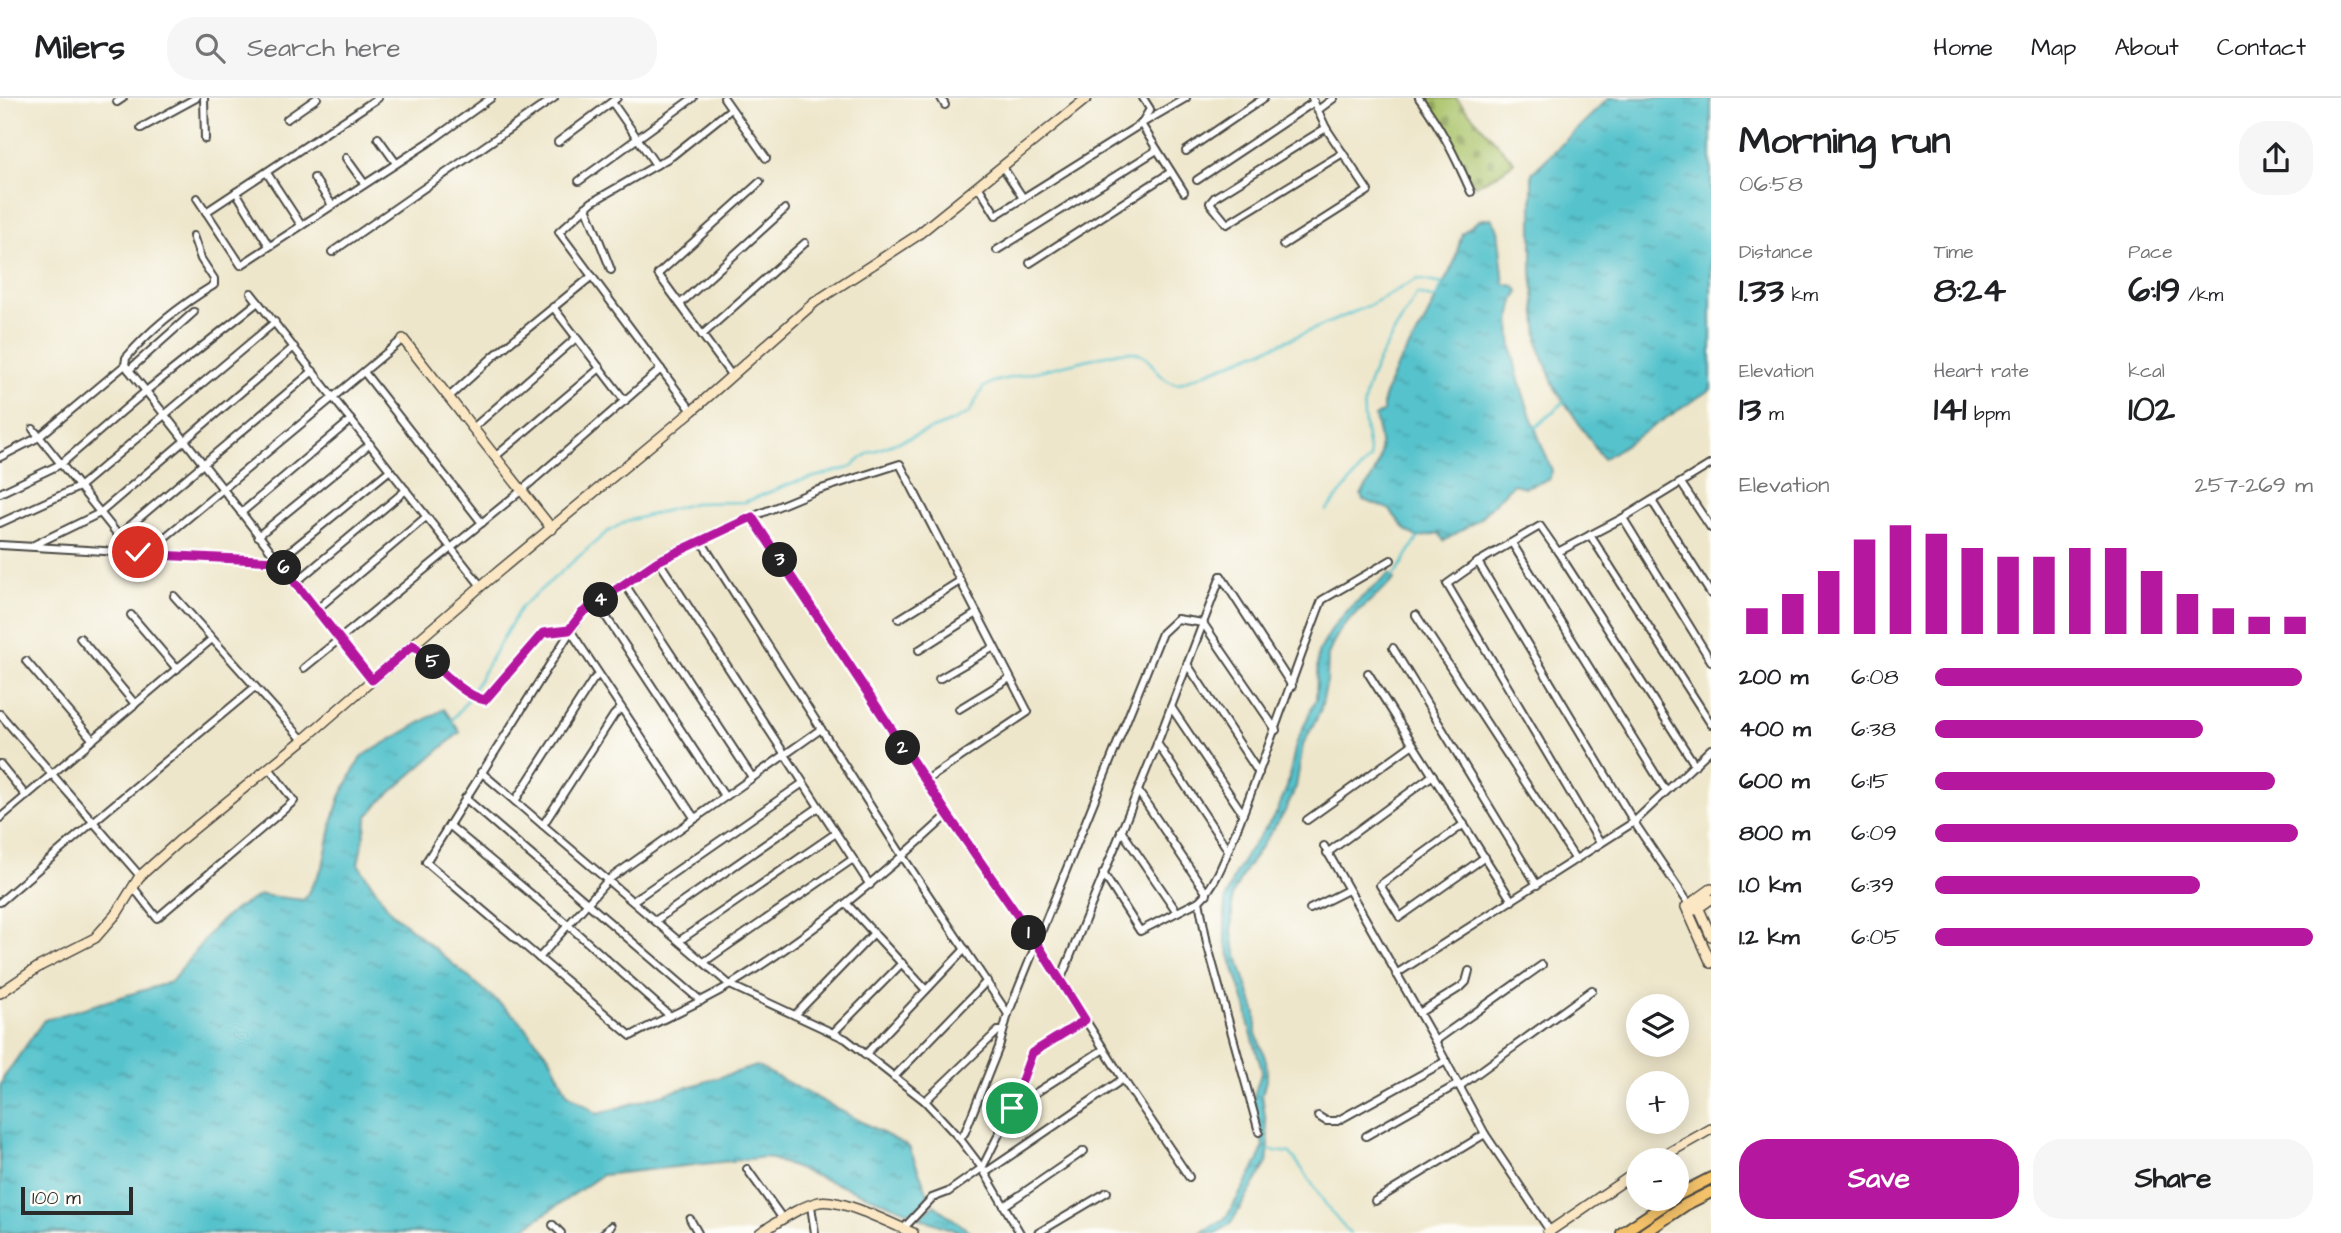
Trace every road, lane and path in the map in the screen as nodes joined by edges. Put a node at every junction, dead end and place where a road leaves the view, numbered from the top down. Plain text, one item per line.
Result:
1 (197, 98) edge
2 (204, 98) edge
3 (317, 98) edge
4 (378, 98) edge
5 (491, 98) edge
6 (554, 98) edge
7 (693, 98) edge
8 (724, 98) edge
9 (941, 98) edge
10 (1087, 98) edge
11 (1143, 98) edge
12 (1186, 98) edge
13 (1264, 98) edge
14 (1334, 98) edge
15 (1419, 98) edge
16 (614, 100) edge
17 (1313, 100) edge
18 (946, 105) dead end
19 (731, 109) junction
20 (1318, 110) junction
21 (287, 119) dead end
22 (1141, 124) junction
23 (141, 128) dead end
24 (1326, 128) junction
25 (378, 138) dead end
26 (205, 139) dead end
27 (638, 139) junction
28 (558, 142) dead end
29 (1157, 150) junction
30 (1186, 151) dead end
31 (1343, 153) junction
32 (346, 158) dead end
33 (766, 158) dead end
34 (396, 163) junction
35 (656, 165) junction
36 (1002, 166) junction
37 (1171, 172) junction
38 (267, 173) junction
39 (314, 178) dead end
40 (1198, 180) dead end
41 (579, 181) dead end
42 (760, 182) dead end
43 (364, 183) junction
44 (978, 186) junction
45 (236, 192) junction
46 (1184, 192) dead end
47 (1471, 192) dead end
48 (197, 198) dead end
49 (1023, 198) junction
50 (332, 205) junction
51 (586, 207) junction
52 (785, 209) dead end
53 (206, 212) junction
54 (301, 225) junction
55 (193, 236) dead end
56 (805, 243) dead end
57 (1283, 245) dead end
58 (269, 246) junction
59 (997, 250) dead end
60 (332, 252) dead end
61 (1030, 263) dead end
62 (611, 270) dead end
63 (592, 276) junction
64 (251, 293) dead end
65 (258, 302) junction
66 (680, 304) junction
67 (553, 307) junction
68 (194, 312) dead end
69 (275, 322) junction
70 (702, 335) junction
71 (576, 338) junction
72 (403, 339) joint
73 (294, 347) junction
74 (127, 368) junction
75 (600, 368) junction
76 (661, 369) junction
77 (313, 371) junction
78 (364, 372) junction
79 (732, 376) junction
80 (146, 391) junction
81 (334, 397) junction
82 (449, 397) junction
83 (625, 401) junction
84 (692, 411) junction
85 (166, 414) junction
86 (351, 420) junction
87 (473, 428) junction
88 (33, 429) dead end
89 (39, 437) junction
90 (184, 440) junction
91 (370, 444) junction
92 (496, 456) junction
93 (0, 457) edge
94 (202, 463) junction
95 (61, 464) junction
96 (1711, 464) edge
97 (390, 470) junction
98 (1681, 482) junction
99 (79, 487) junction
100 (224, 490) junction
101 (406, 490) junction
102 (522, 490) junction
103 (0, 492) edge
104 (1652, 501) junction
105 (100, 513) junction
106 (241, 513) junction
107 (426, 517) junction
108 (752, 517) junction
109 (1623, 518) junction
110 (0, 523) edge
111 (482, 523) junction
112 (1711, 528) edge
113 (552, 529) junction
114 (119, 535) junction
115 (1590, 535) junction
116 (258, 536) junction
117 (701, 541) junction
118 (1512, 542) junction
119 (0, 545) edge
120 (32, 546) junction
121 (451, 548) junction
122 (131, 551) junction
123 (1558, 552) junction
124 (146, 554) junction
125 (1391, 560) dead end
126 (278, 561) junction
127 (658, 561) junction
128 (1478, 562) junction
129 (960, 581) junction
130 (295, 583) junction
131 (624, 583) junction
132 (481, 586) junction
133 (1711, 594) edge
134 (174, 596) dead end
135 (597, 603) junction
136 (316, 610) junction
137 (977, 613) junction
138 (131, 615) dead end
139 (1416, 615) dead end
140 (899, 619) dead end
141 (1203, 623) junction
142 (569, 630) junction
143 (80, 638) dead end
144 (212, 639) junction
145 (339, 639) junction
146 (413, 645) junction
147 (994, 647) junction
148 (1393, 648) dead end
149 (919, 650) dead end
150 (26, 661) dead end
151 (1711, 661) edge
152 (1187, 664) junction
153 (304, 668) dead end
154 (177, 669) junction
155 (1368, 673) dead end
156 (598, 675) junction
157 (1010, 678) junction
158 (939, 679) dead end
159 (372, 680) junction
160 (1292, 686) junction
161 (255, 687) junction
162 (135, 704) junction
163 (1171, 707) junction
164 (620, 709) junction
165 (959, 709) dead end
166 (0, 714) edge
167 (1711, 724) edge
168 (821, 729) junction
169 (1276, 730) junction
170 (93, 740) junction
171 (303, 740) junction
172 (1157, 743) junction
173 (1413, 744) junction
174 (1711, 749) edge
175 (785, 754) junction
176 (0, 764) edge
177 (1695, 765) junction
178 (269, 768) junction
179 (481, 772) junction
180 (1259, 773) junction
181 (52, 774) junction
182 (1433, 775) junction
183 (752, 778) junction
184 (925, 781) junction
185 (803, 783) junction
186 (1138, 791) junction
187 (1666, 791) junction
188 (26, 796) junction
189 (725, 797) junction
190 (465, 798) junction
191 (515, 801) junction
192 (819, 807) junction
193 (1, 814) edge
194 (1242, 814) junction
195 (948, 815) junction
196 (695, 818) junction
197 (1307, 820) dead end
198 (93, 822) junction
199 (1634, 822) junction
200 (1464, 824) junction
201 (449, 825) junction
202 (543, 825) junction
203 (1121, 830) junction
204 (836, 833) junction
205 (1600, 842) junction
206 (1228, 850) junction
207 (903, 857) junction
208 (1485, 857) junction
209 (853, 859) junction
210 (1576, 860) junction
211 (1103, 873) junction
212 (140, 876) junction
213 (608, 880) junction
214 (1538, 885) junction
215 (870, 886) junction
216 (133, 887) junction
217 (1711, 889) edge
218 (1349, 890) junction
219 (1206, 894) junction
220 (1711, 899) edge
221 (633, 901) junction
222 (1199, 901) junction
223 (1512, 901) junction
224 (0, 902) edge
225 (587, 904) junction
226 (847, 904) junction
227 (1693, 907) junction
228 (1310, 909) dead end
229 (1177, 912) junction
230 (655, 921) junction
231 (568, 925) junction
232 (874, 933) junction
233 (1711, 936) edge
234 (679, 941) junction
235 (1038, 945) junction
236 (965, 948) junction
237 (539, 958) junction
238 (704, 962) junction
239 (902, 963) junction
240 (1711, 963) edge
241 (1542, 965) dead end
242 (1469, 971) dead end
243 (1396, 974) junction
244 (987, 981) junction
245 (1060, 981) junction
246 (730, 985) junction
247 (1592, 989) dead end
248 (926, 990) junction
249 (0, 993) edge
250 (701, 1001) junction
251 (1419, 1013) junction
252 (1008, 1014) junction
253 (669, 1015) junction
254 (795, 1015) junction
255 (1085, 1020) junction
256 (1003, 1031) junction
257 (833, 1033) junction
258 (1435, 1041) junction
259 (1104, 1049) junction
260 (865, 1055) junction
261 (1446, 1061) junction
262 (894, 1077) junction
263 (1124, 1079) junction
264 (1459, 1085) junction
265 (925, 1101) junction
266 (1012, 1108) junction
267 (1318, 1116) dead end
268 (1711, 1129) edge
269 (1259, 1132) dead end
270 (1485, 1134) junction
271 (1366, 1136) dead end
272 (960, 1139) junction
273 (1677, 1148) edge
274 (1084, 1151) dead end
275 (747, 1169) dead end
276 (983, 1171) junction
277 (1189, 1177) dead end
278 (1711, 1178) edge
279 (1626, 1179) edge
280 (1689, 1190) edge
281 (1107, 1192) dead end
282 (1711, 1192) edge
283 (1375, 1200) dead end
284 (811, 1206) junction
285 (1004, 1206) junction
286 (1655, 1211) edge
287 (690, 1219) dead end
288 (783, 1219) junction
289 (553, 1225) dead end
290 (611, 1226) dead end
291 (904, 1229) junction
292 (764, 1232) edge
293 (1549, 1232) edge
294 (561, 1233) edge
295 (604, 1233) edge
296 (698, 1233) edge
297 (815, 1233) edge
298 (913, 1233) edge
299 (1020, 1233) edge
300 (1038, 1233) edge
301 (1622, 1233) edge
302 (1644, 1233) edge

1 - 23 street
2 - 26 street
3 - 21 street
4 - 38 street
5 - 34 street
6 - 60 street
7 - 27 street
8 - 19 street
9 - 18 street
10 - 36 street
11 - 22 street
12 - 22 street
13 - 30 street
14 - 20 street
15 - 47 street
16 - 27 street
16 - 28 street
17 - 20 street
17 - 40 street
19 - 33 street
19 - 35 street
20 - 24 street
22 - 29 street
22 - 49 street
24 - 31 street
24 - 31 street
25 - 34 street
27 - 35 street
27 - 41 street
29 - 37 street
29 - 59 street
31 - 57 street
32 - 43 street
34 - 43 street
35 - 51 street
36 - 44 street
36 - 49 street
37 - 46 street
37 - 61 street
38 - 45 street
38 - 54 street
39 - 50 street
42 - 66 street
43 - 50 street
44 - 49 street
44 - 79 street
45 - 53 street
45 - 58 street
48 - 53 street
50 - 54 street
51 - 62 street
51 - 63 street
52 - 66 street
53 - 58 street
54 - 58 street
55 - 74 street
56 - 70 street
63 - 67 street
63 - 76 street
64 - 65 street
65 - 69 street
65 - 80 street
66 - 70 street
67 - 71 street
67 - 82 street
68 - 74 street
69 - 73 street
69 - 85 street
70 - 79 street
71 - 75 street
71 - 87 street
72 - 78 street
72 - 82 street
73 - 77 street
73 - 90 street
74 - 80 street
74 - 89 street
75 - 83 street
75 - 92 street
76 - 83 street
76 - 84 street
77 - 81 street
77 - 94 street
78 - 81 street
78 - 111 street
79 - 84 street
80 - 85 street
80 - 95 street
81 - 86 street
81 - 100 street
82 - 87 street
83 - 102 street
84 - 113 street
85 - 90 street
85 - 99 street
86 - 91 street
86 - 106 street
87 - 92 street
88 - 89 street
89 - 93 street
89 - 95 street
90 - 94 street
90 - 105 street
91 - 97 street
91 - 116 street
92 - 102 street
94 - 100 street
94 - 114 street
95 - 99 street
95 - 103 street
96 - 98 street
97 - 101 street
97 - 126 street
98 - 104 street
98 - 112 street
99 - 105 street
99 - 110 street
100 - 106 street
100 - 124 street
101 - 107 street
101 - 130 street
102 - 111 street
102 - 113 street
104 - 109 street
104 - 133 street
105 - 114 street
105 - 120 street
106 - 116 street
107 - 121 street
107 - 136 street
108 - 117 street
108 - 129 street
108 - 184 street
109 - 115 street
109 - 151 street
111 - 121 street
113 - 132 street
114 - 122 street
115 - 123 street
115 - 167 street
116 - 126 street
117 - 127 street
117 - 168 street
118 - 123 street
118 - 128 street
118 - 187 street
119 - 120 street
120 - 122 street
121 - 132 street
121 - 145 street
122 - 124 street
123 - 177 street
124 - 126 street
125 - 160 street
126 - 130 street
127 - 131 street
127 - 175 street
128 - 199 street
128 - 205 street
129 - 137 street
129 - 140 street
130 - 136 street
131 - 135 street
131 - 183 street
132 - 146 street
134 - 144 street
135 - 142 street
135 - 189 street
136 - 145 street
137 - 147 street
137 - 149 street
138 - 154 street
139 - 210 street
141 - 152 street
141 - 160 street
141 - 169 street
141 - 235 street
142 - 146 street
142 - 156 street
142 - 179 street
143 - 162 street
144 - 154 street
144 - 161 street
145 - 153 street
145 - 159 street
146 - 159 street
147 - 157 street
147 - 158 street
148 - 214 street
150 - 170 street
152 - 163 street
152 - 180 street
154 - 162 street
155 - 173 street
156 - 164 street
156 - 191 street
157 - 165 street
157 - 184 street
159 - 171 street
160 - 169 street
161 - 171 street
161 - 198 street
162 - 170 street
163 - 172 street
163 - 194 street
164 - 196 street
164 - 202 street
166 - 181 street
168 - 175 street
168 - 207 street
169 - 180 street
170 - 181 street
171 - 178 street
172 - 186 street
172 - 206 street
173 - 182 street
173 - 197 street
174 - 177 street
175 - 183 street
175 - 185 street
176 - 188 street
177 - 187 street
178 - 212 street
178 - 216 street
179 - 190 street
179 - 191 street
180 - 194 street
181 - 188 street
181 - 198 street
182 - 200 street
182 - 218 street
183 - 189 street
184 - 195 street
185 - 192 street
185 - 221 street
186 - 203 street
186 - 219 street
187 - 199 street
188 - 193 street
189 - 196 street
190 - 201 street
190 - 225 street
191 - 202 street
192 - 204 street
192 - 230 street
194 - 206 street
195 - 207 street
195 - 235 street
196 - 213 street
198 - 212 street
198 - 224 street
199 - 205 street
199 - 227 street
200 - 208 street
200 - 208 street
201 - 231 street
201 - 237 street
202 - 213 street
203 - 211 street
203 - 229 street
204 - 209 street
204 - 234 street
205 - 210 street
206 - 219 street
207 - 215 street
207 - 236 street
208 - 223 street
209 - 215 street
209 - 238 street
210 - 214 street
211 - 229 street
211 - 245 street
212 - 216 street
213 - 221 street
213 - 225 street
214 - 223 street
215 - 226 street
216 - 249 street
217 - 227 street
218 - 228 street
218 - 243 street
219 - 222 street
220 - 227 street
221 - 230 street
222 - 229 street
222 - 269 street
223 - 243 street
225 - 231 street
225 - 250 street
226 - 232 street
226 - 246 street
227 - 233 street
227 - 240 street
230 - 234 street
231 - 237 street
231 - 253 street
232 - 239 street
232 - 254 street
234 - 238 street
235 - 245 street
235 - 252 street
236 - 244 street
236 - 248 street
237 - 253 street
238 - 246 street
239 - 248 street
239 - 257 street
241 - 258 street
242 - 251 street
243 - 251 street
244 - 252 street
244 - 262 street
245 - 255 street
246 - 250 street
246 - 254 street
247 - 264 street
248 - 260 street
250 - 253 street
251 - 258 street
252 - 256 street
254 - 257 street
255 - 259 street
255 - 266 street
256 - 265 street
256 - 272 street
257 - 260 street
258 - 261 street
259 - 263 street
259 - 266 street
260 - 262 street
261 - 264 street
261 - 267 street
262 - 265 street
263 - 276 street
263 - 277 street
264 - 270 street
264 - 271 street
265 - 272 street
266 - 276 street
268 - 273 street
270 - 283 street
270 - 293 street
272 - 276 street
274 - 285 street
275 - 288 street
276 - 285 street
276 - 291 street
278 - 280 highway
279 - 293 street
281 - 300 street
282 - 302 highway
284 - 288 street
284 - 291 street
284 - 297 street
285 - 299 street
286 - 301 highway
287 - 296 street
288 - 292 street
289 - 294 street
290 - 295 street
291 - 298 street

